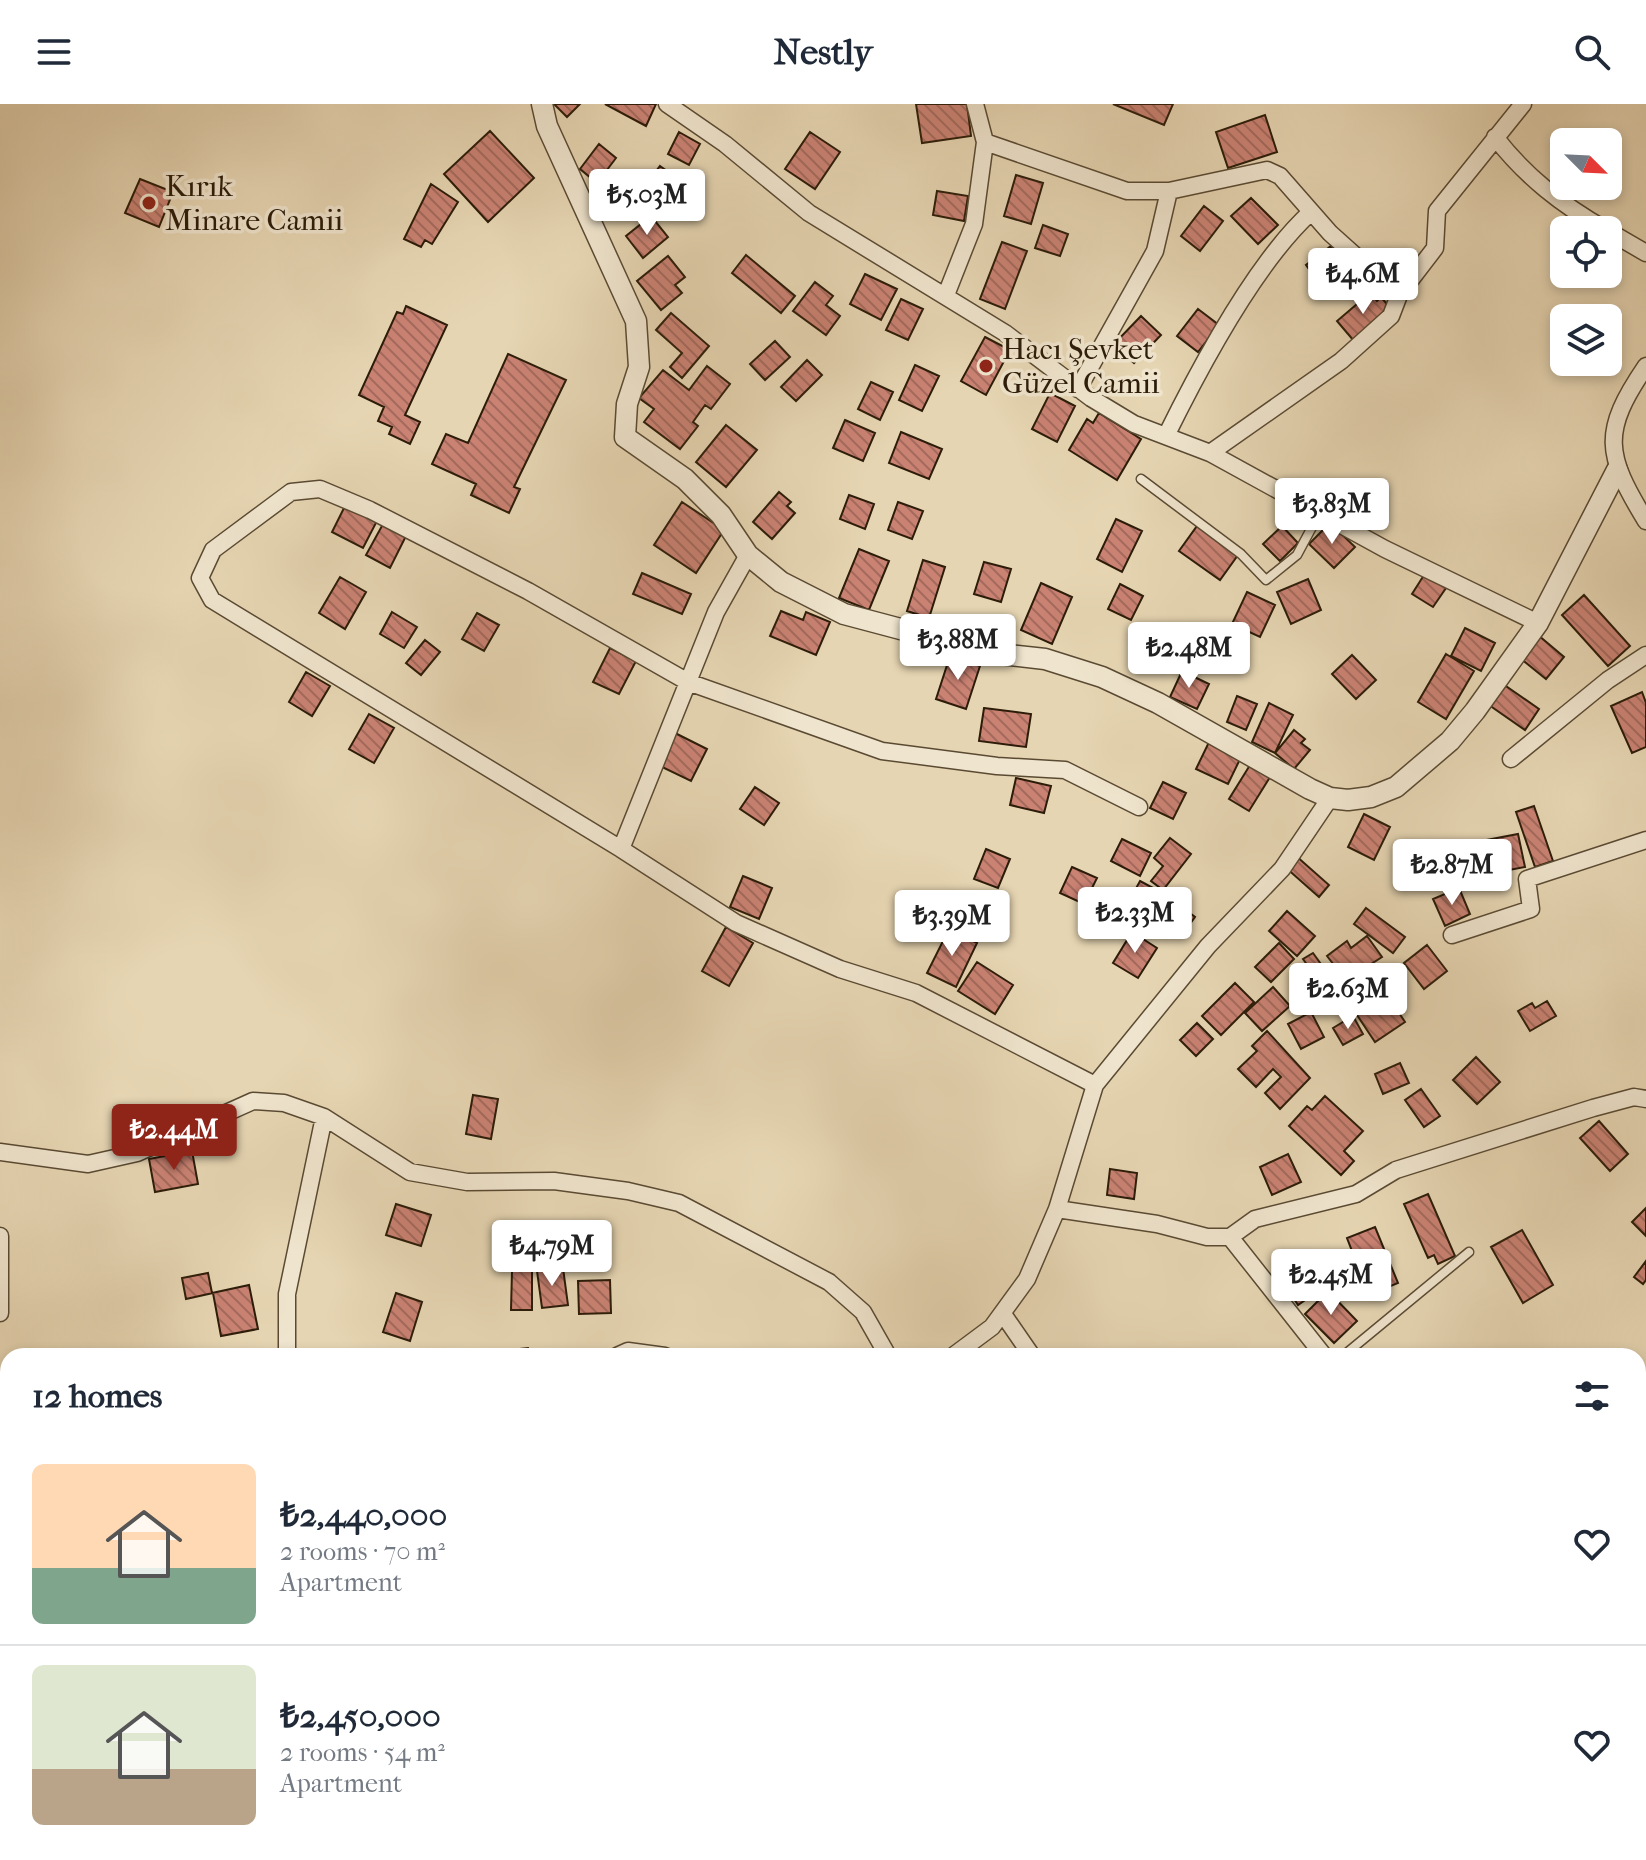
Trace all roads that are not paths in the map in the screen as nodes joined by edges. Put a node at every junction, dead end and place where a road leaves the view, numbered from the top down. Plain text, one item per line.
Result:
1 (542, 104) edge
2 (667, 104) edge
3 (975, 104) edge
4 (1523, 104) edge
5 (1495, 137) junction
6 (985, 142) junction
7 (1169, 191) junction
8 (1311, 212) junction
9 (1582, 216) edge
10 (1622, 239) edge
11 (1646, 253) edge
12 (946, 295) junction
13 (1399, 295) junction
14 (1646, 366) edge
15 (1078, 389) junction
16 (1166, 436) junction
17 (1210, 453) junction
18 (1617, 470) junction
19 (1141, 479) dead end
20 (1320, 513) junction
21 (1646, 521) edge
22 (748, 555) junction
23 (1538, 623) junction
24 (1646, 655) edge
25 (688, 682) junction
26 (1511, 759) dead end
27 (1330, 798) junction
28 (1139, 807) dead end
29 (1646, 840) edge
30 (621, 849) junction
31 (1452, 935) dead end
32 (1095, 1085) junction
33 (1646, 1099) edge
34 (324, 1117) junction
35 (0, 1152) edge
36 (1057, 1209) junction
37 (0, 1236) edge
38 (1230, 1237) junction
39 (1469, 1252) dead end
40 (0, 1313) edge
41 (1003, 1314) junction
42 (287, 1348) edge
43 (883, 1348) edge
44 (963, 1348) edge
45 (1026, 1348) edge
46 (1318, 1348) edge
47 (1353, 1348) edge

1 - 22 street
2 - 12 street
3 - 6 street
4 - 5 street
5 - 9 street
5 - 13 street
6 - 7 street
6 - 12 street
7 - 8 street
7 - 15 street
8 - 13 street
8 - 16 street
10 - 11 street
12 - 15 street
13 - 17 street
14 - 18 street
15 - 16 street
16 - 17 street
17 - 20 street
18 - 21 street
18 - 23 street
19 - 20 lane
20 - 23 street
22 - 25 street
22 - 27 street
23 - 27 street
24 - 26 street
25 - 28 street
25 - 30 street
25 - 30 street
27 - 32 street
29 - 31 street
30 - 32 street
32 - 36 street
33 - 38 street
34 - 35 street
34 - 42 street
34 - 43 street
36 - 38 street
36 - 41 street
37 - 40 street
38 - 46 street
39 - 47 lane
41 - 44 street
41 - 45 street

